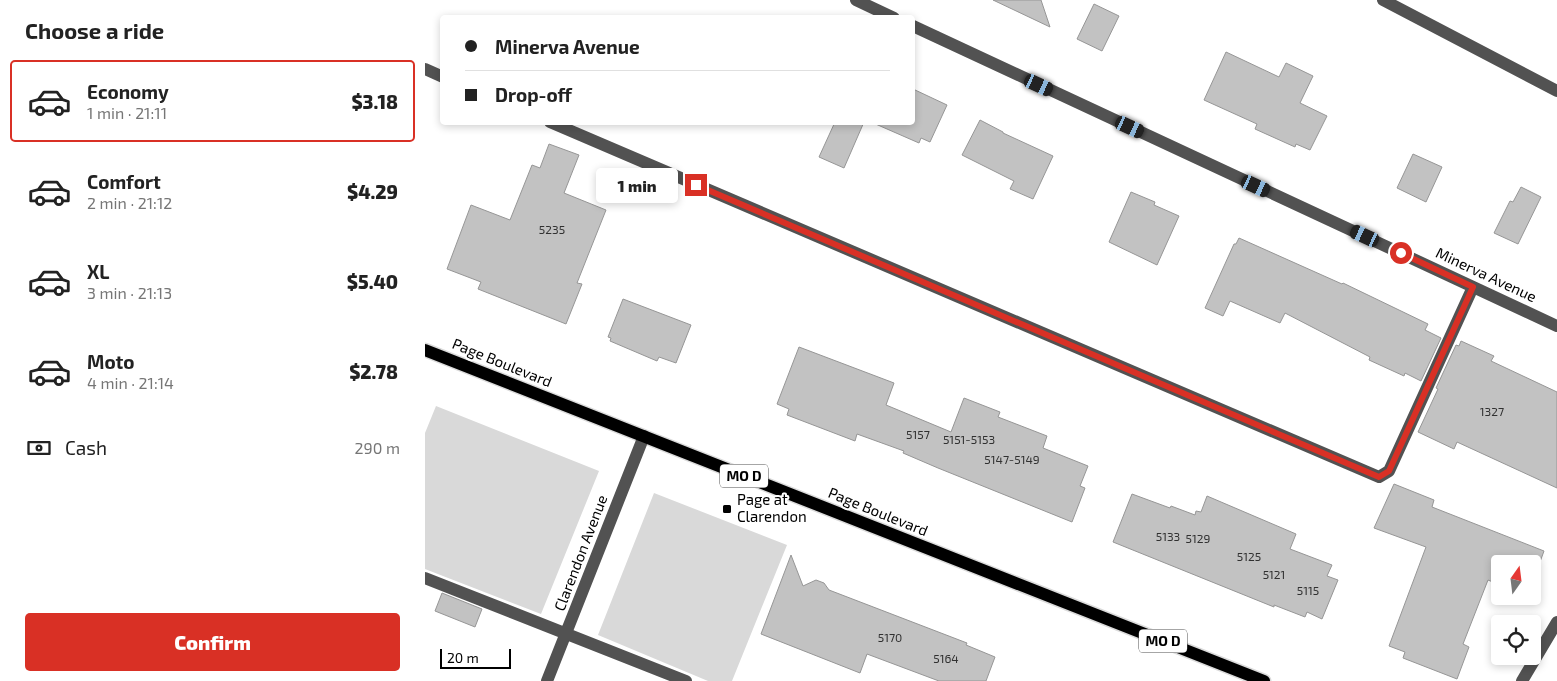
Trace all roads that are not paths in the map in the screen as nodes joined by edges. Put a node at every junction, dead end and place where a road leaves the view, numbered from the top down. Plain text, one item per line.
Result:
1 (856, 0) edge
2 (1383, 0) edge
3 (888, 15) edge
4 (915, 27) edge
5 (425, 69) edge
6 (440, 76) edge
7 (1557, 91) edge
8 (557, 125) edge
9 (1473, 287) junction
10 (1557, 326) edge
11 (425, 350) edge
12 (644, 436) junction
13 (425, 578) edge
14 (1557, 622) edge
15 (567, 634) junction
16 (547, 681) edge
17 (686, 681) edge
18 (1264, 681) edge
19 (1522, 681) edge

1 - 3 street
2 - 7 street
4 - 9 street, Minerva Avenue
5 - 6 street
8 - 9 street
9 - 10 street, Minerva Avenue
11 - 12 main road, Page Boulevard / MO D
12 - 15 street, Clarendon Avenue
12 - 18 main road, Page Boulevard / MO D
13 - 15 street
14 - 19 street
15 - 16 street, Clarendon Avenue
15 - 17 street

